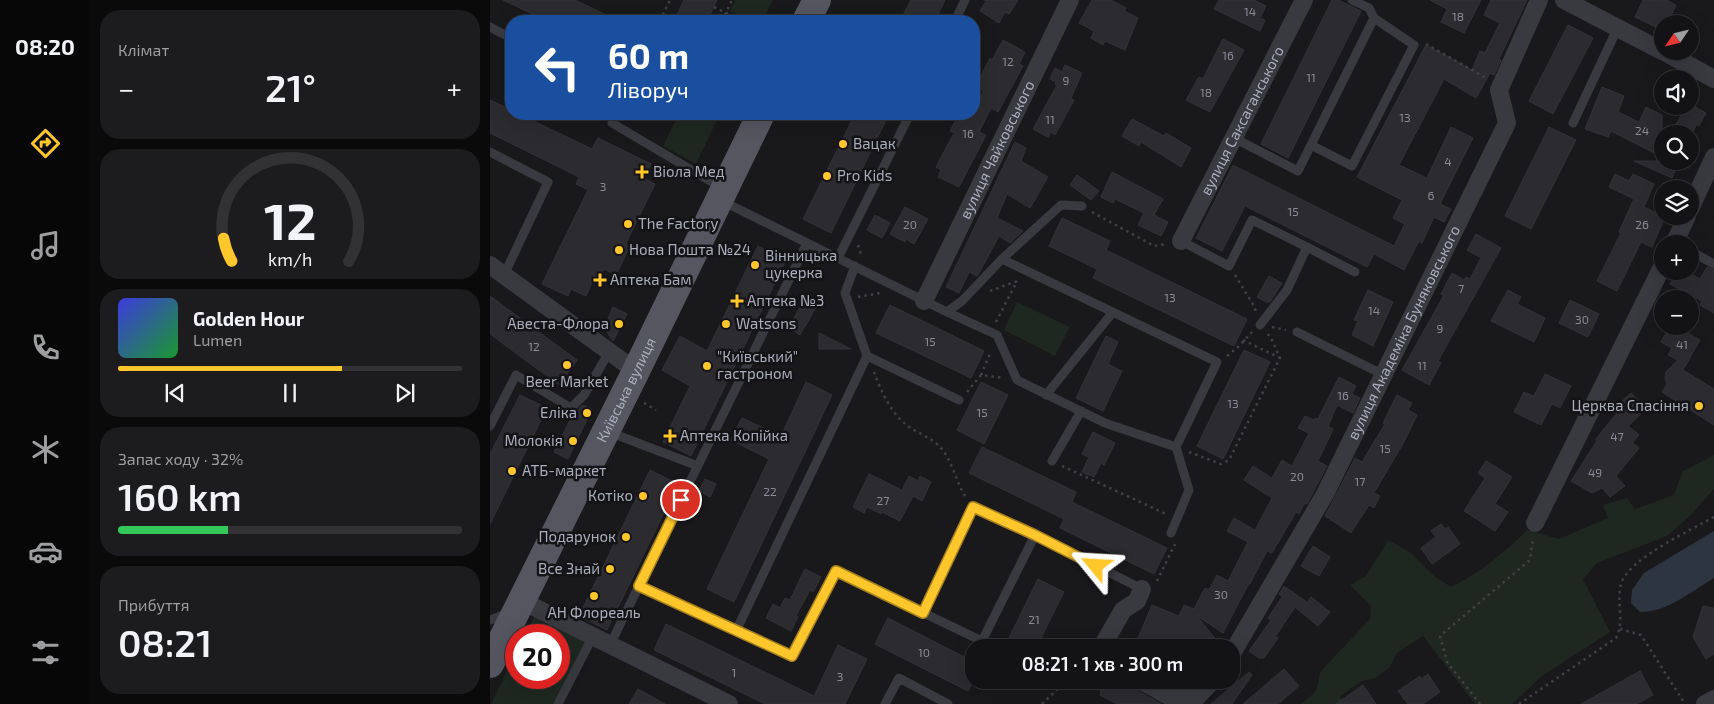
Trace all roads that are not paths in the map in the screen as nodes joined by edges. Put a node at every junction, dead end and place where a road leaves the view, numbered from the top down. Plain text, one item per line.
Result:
1 (817, 0) edge
2 (965, 0) edge
3 (1070, 0) edge
4 (1304, 0) edge
5 (1352, 0) edge
6 (1539, 0) edge
7 (1564, 0) edge
8 (809, 15) edge
9 (958, 15) edge
10 (1374, 18) junction
11 (490, 27) edge
12 (1618, 28) junction
13 (505, 35) edge
14 (1654, 46) edge
15 (1679, 60) edge
16 (1714, 79) edge
17 (613, 120) edge
18 (758, 120) edge
19 (907, 120) edge
20 (1574, 123) dead end
21 (1234, 138) junction
22 (1311, 146) junction
23 (490, 152) edge
24 (1714, 157) edge
25 (1699, 190) edge
26 (722, 195) junction
27 (1082, 206) road end
28 (1181, 241) joint
29 (807, 243) junction
30 (1307, 247) junction
31 (1699, 256) edge
32 (838, 258) junction
33 (1002, 259) junction
34 (1714, 264) edge
35 (855, 266) junction
36 (497, 270) edge
37 (1355, 272) dead end
38 (1656, 280) edge
39 (924, 301) junction
40 (947, 312) junction
41 (1113, 312) junction
42 (1260, 325) road end
43 (1297, 332) road end
44 (609, 352) junction
45 (867, 356) junction
46 (636, 371) junction
47 (1384, 375) junction
48 (1046, 395) junction
49 (959, 400) road end
50 (1081, 411) junction
51 (490, 426) edge
52 (606, 431) junction
53 (1176, 447) junction
54 (1052, 461) road end
55 (698, 466) junction
56 (1535, 523) road end
57 (1171, 533) road end
58 (1035, 535) junction
59 (639, 586) junction
60 (1142, 589) joint
61 (520, 605) junction
62 (923, 613) junction
63 (490, 620) edge
64 (736, 631) junction
65 (593, 636) junction
66 (1106, 639) edge
67 (1240, 640) edge
68 (610, 645) junction
69 (490, 664) edge
70 (1156, 689) edge
71 (1205, 689) edge
72 (1714, 699) edge
73 (558, 704) edge
74 (729, 704) edge
75 (885, 704) edge
76 (948, 704) edge
77 (1705, 704) edge

1 - 8 main road
2 - 9 lane
3 - 39 street, вулиця Чайковського
4 - 21 street, вулиця Саксаганського
5 - 10 lane
6 - 47 street, вулиця Академіка Буняковського
7 - 12 street
10 - 22 lane
10 - 22 lane
11 - 13 lane
12 - 14 street
12 - 20 lane
15 - 16 street
17 - 26 lane
18 - 26 main road, Київська вулиця
19 - 32 lane
21 - 22 lane
21 - 28 street, вулиця Саксаганського
23 - 36 lane
24 - 25 street
26 - 29 lane
26 - 46 main road, Київська вулиця
27 - 33 lane
28 - 30 lane
29 - 32 lane
29 - 55 lane
30 - 37 lane
30 - 42 lane
31 - 34 lane
32 - 35 lane
33 - 40 lane
33 - 41 lane
35 - 39 lane
35 - 45 lane
36 - 44 street
38 - 56 street
39 - 40 lane
40 - 48 lane
41 - 48 lane
41 - 53 lane
43 - 47 lane
44 - 46 street
44 - 51 lane
45 - 49 lane
45 - 64 lane
46 - 52 main road, Київська вулиця
47 - 67 street, вулиця Академіка Буняковського
48 - 50 lane
50 - 53 lane
50 - 54 lane
52 - 55 lane
52 - 61 main road, Київська вулиця
53 - 57 lane
55 - 59 lane
58 - 60 lane
58 - 62 lane
58 - 62 lane
59 - 64 lane
59 - 68 lane
60 - 66 street
61 - 63 lane
61 - 65 street
61 - 69 main road, Київська вулиця
62 - 64 lane
65 - 68 street
65 - 73 lane
68 - 74 street
70 - 71 street
72 - 77 street
75 - 76 lane

